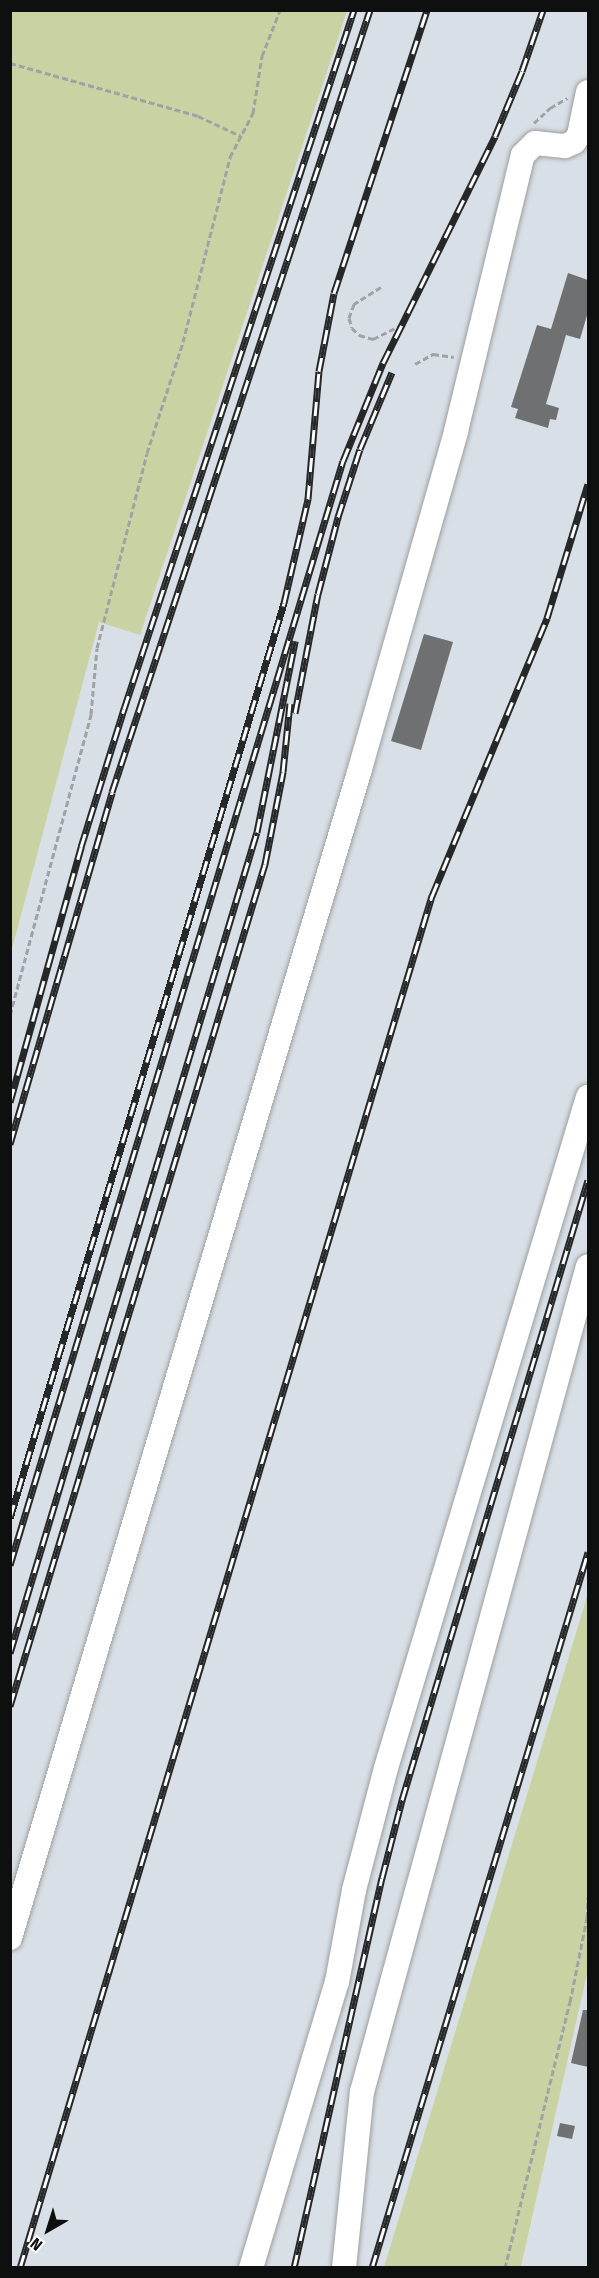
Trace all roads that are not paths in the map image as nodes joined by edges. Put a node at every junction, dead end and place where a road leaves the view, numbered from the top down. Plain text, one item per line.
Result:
1 (580, 94) edge
2 (588, 1097) edge
3 (588, 1266) edge
4 (10, 1938) edge
5 (251, 2268) edge
6 (344, 2268) edge

1 - 4 lane
2 - 5 lane
3 - 6 lane

